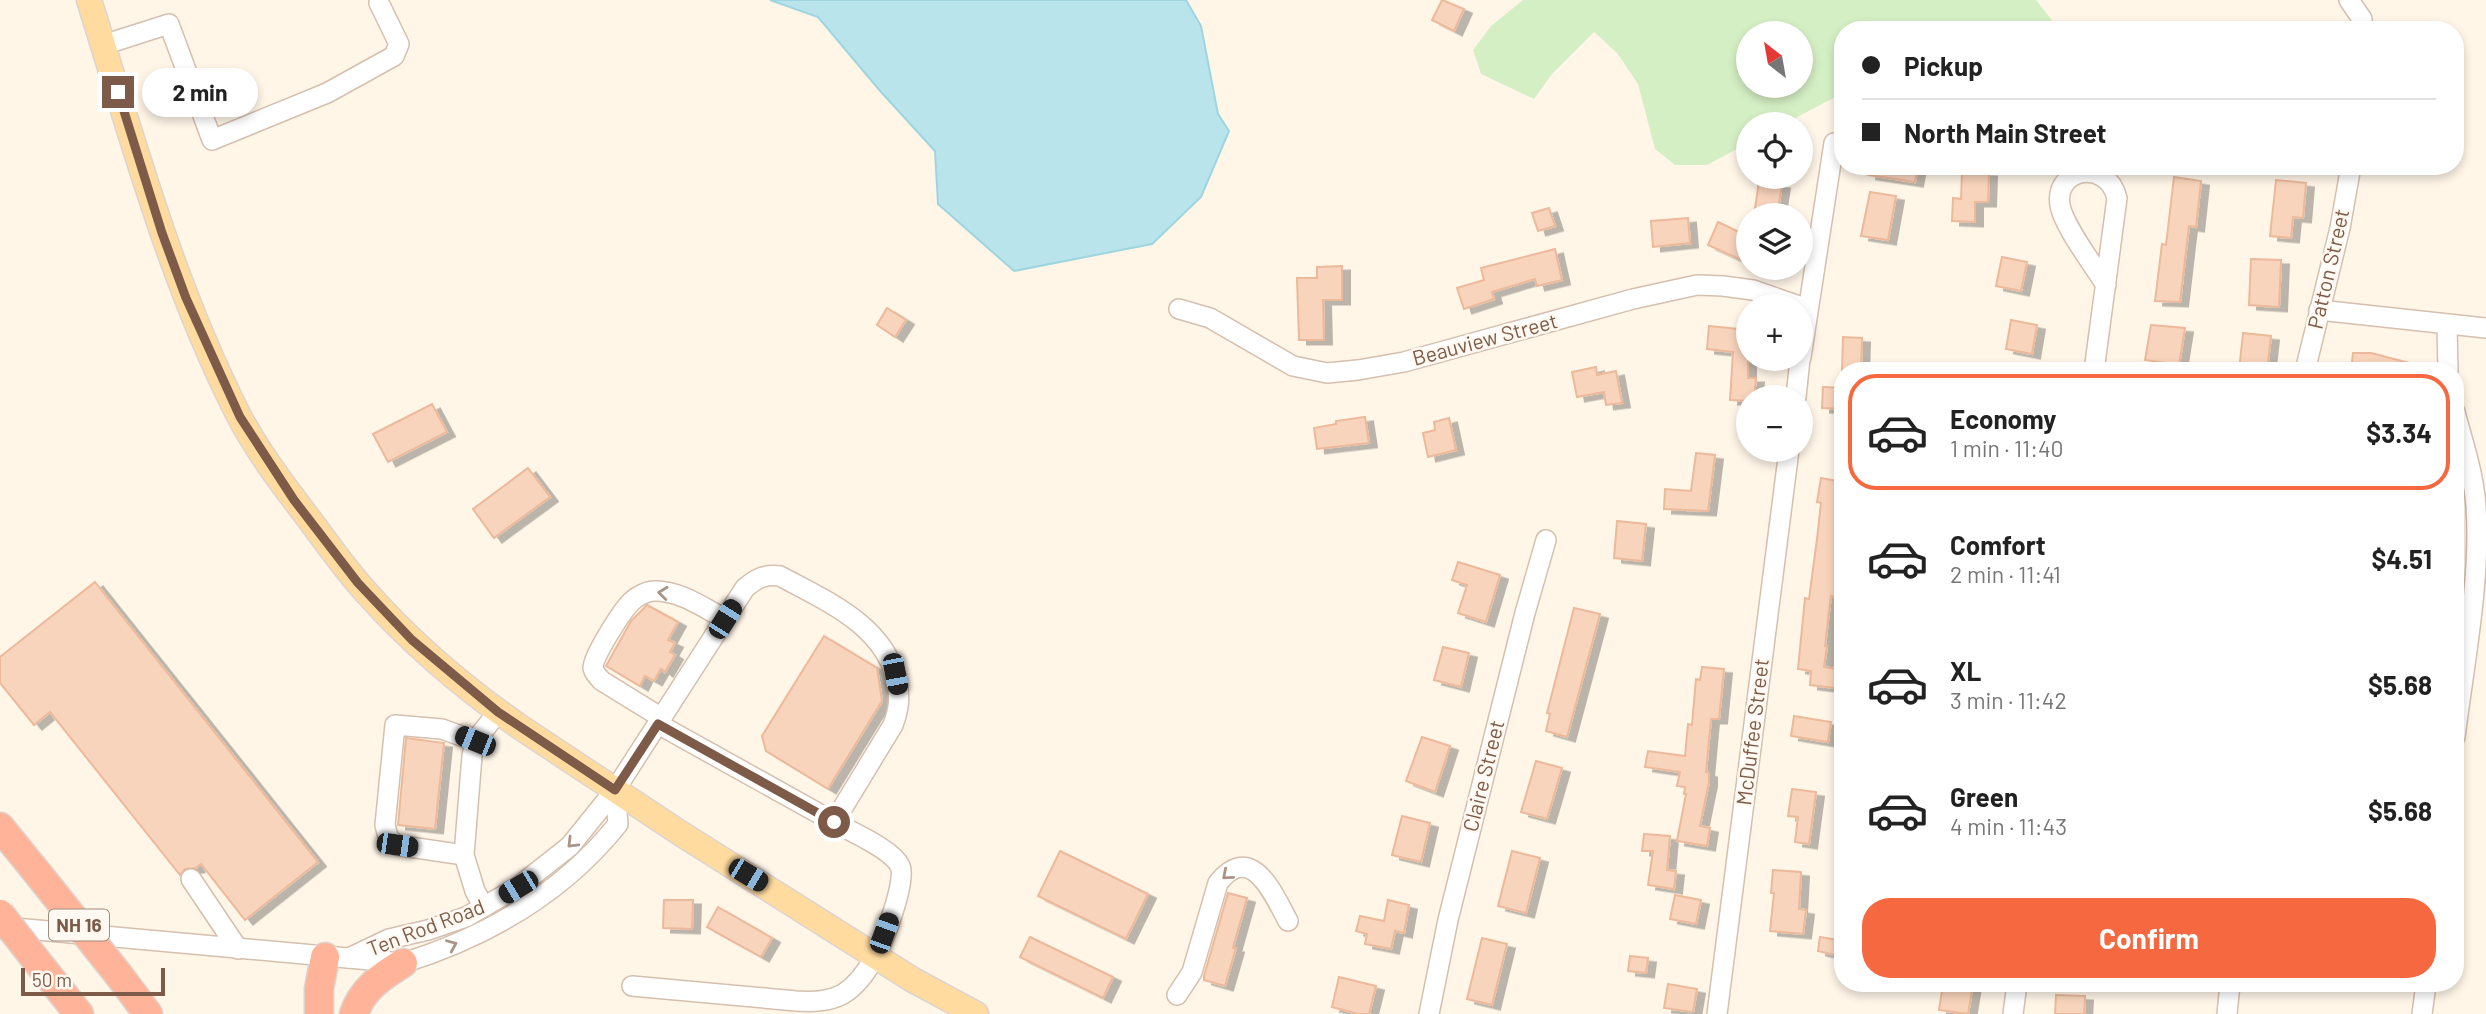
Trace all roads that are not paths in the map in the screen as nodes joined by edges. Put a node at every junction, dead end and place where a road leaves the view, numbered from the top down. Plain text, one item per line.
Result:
1 (89, 0) edge
2 (2349, 0) edge
3 (379, 3) dead end
4 (2362, 21) edge
5 (103, 45) junction
6 (1834, 143) dead end
7 (2079, 175) edge
8 (2103, 175) edge
9 (2349, 175) edge
10 (2106, 285) junction
11 (1765, 294) edge
12 (1805, 294) edge
13 (1179, 309) dead end
14 (2319, 310) junction
15 (2446, 325) junction
16 (2486, 328) edge
17 (2095, 362) edge
18 (2307, 362) edge
19 (2448, 362) edge
20 (2464, 446) edge
21 (1787, 462) edge
22 (1546, 540) dead end
23 (725, 619) junction
24 (2464, 661) edge
25 (498, 712) junction
26 (660, 721) junction
27 (475, 741) junction
28 (615, 790) junction
29 (834, 822) junction
30 (0, 827) edge
31 (464, 855) junction
32 (191, 879) dead end
33 (484, 907) junction
34 (0, 914) edge
35 (1288, 921) dead end
36 (0, 926) edge
37 (238, 949) junction
38 (876, 955) junction
39 (337, 958) junction
40 (403, 963) junction
41 (632, 986) dead end
42 (2016, 992) edge
43 (2229, 992) edge
44 (2425, 992) edge
45 (1177, 995) dead end
46 (79, 1014) edge
47 (148, 1014) edge
48 (319, 1014) edge
49 (354, 1014) edge
50 (976, 1014) edge
51 (1429, 1014) edge
52 (1717, 1014) edge
53 (2012, 1014) edge
54 (2227, 1014) edge
55 (2422, 1014) edge

1 - 5 main road
2 - 4 street
3 - 5 street
5 - 25 main road
6 - 12 street
7 - 10 street
8 - 10 street
9 - 14 street, Patton Street
10 - 17 street
11 - 13 street, Beauview Street
14 - 15 street
14 - 18 street, Patton Street
15 - 16 street
15 - 19 street
20 - 24 street
21 - 52 street, McDuffee Street
22 - 51 street, Claire Street
23 - 26 street
23 -> 26 street
23 - 29 street
25 - 27 street
25 - 28 main road
26 - 28 street
26 - 29 street
27 - 31 street
27 - 31 street
28 -> 33 street, Ten Rod Road
28 - 38 main road
40 -> 28 street, Ten Rod Road
29 - 38 street
30 - 47 highway, NH 16, bridge
31 - 33 street
32 - 37 street
33 - 39 street, Ten Rod Road
34 - 46 highway, NH 16, bridge
35 -> 45 street
36 - 37 street, Ten Rod Road
37 - 39 street, Ten Rod Road
38 - 41 street
38 - 50 main road
39 - 40 street, Ten Rod Road
39 - 48 highway
40 - 49 highway
42 - 53 street
43 - 54 street
44 - 55 street

